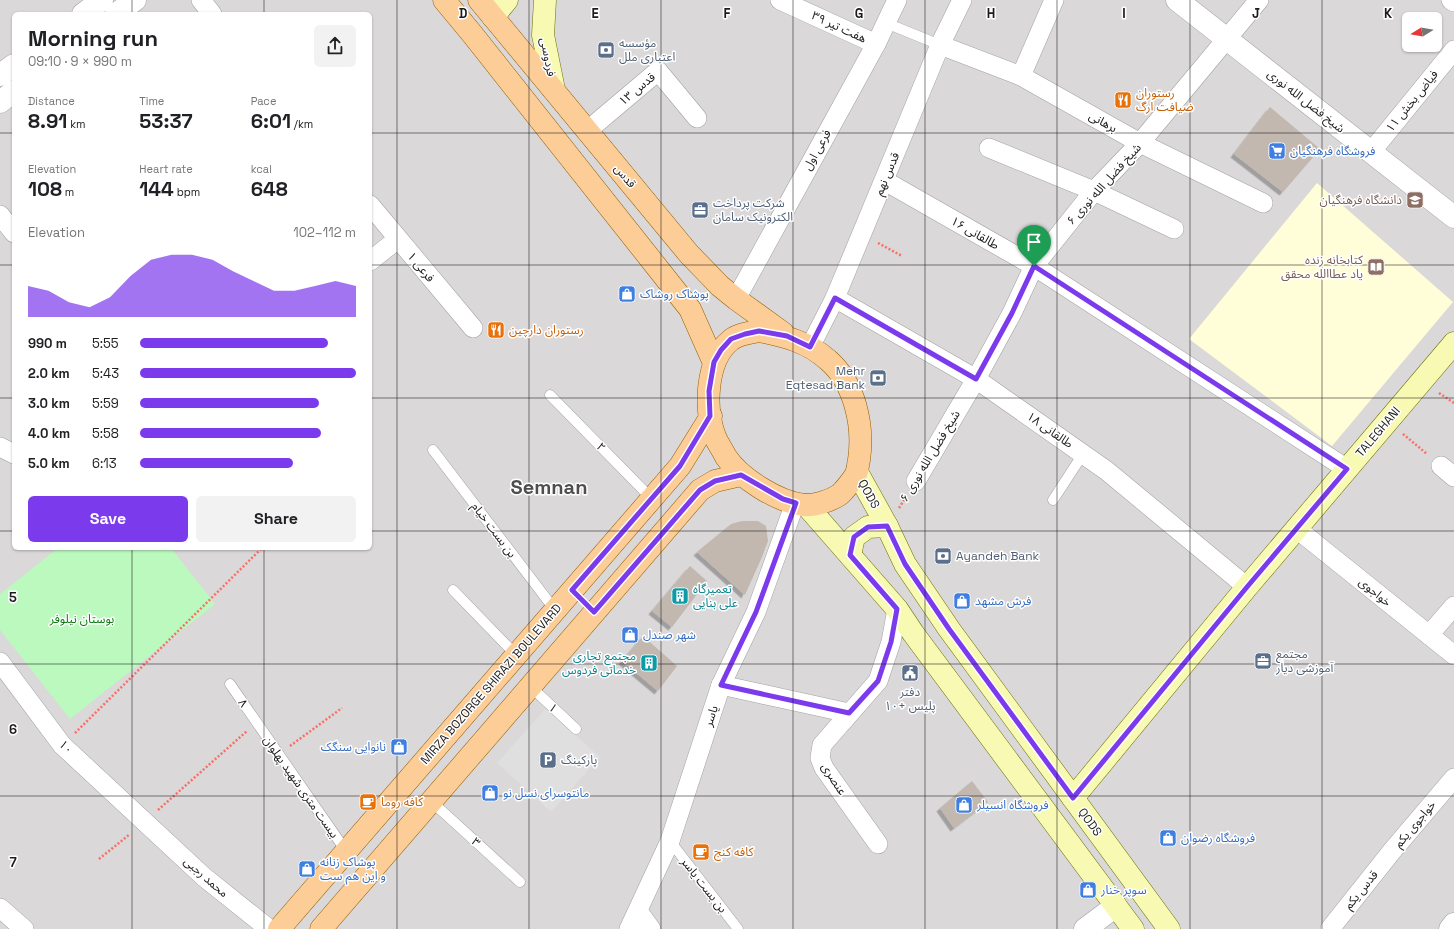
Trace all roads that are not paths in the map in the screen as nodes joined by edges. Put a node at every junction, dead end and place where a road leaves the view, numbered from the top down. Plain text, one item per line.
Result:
1 (102, 0) edge
2 (135, 0) edge
3 (201, 0) edge
4 (444, 0) edge
5 (479, 0) edge
6 (507, 0) edge
7 (545, 0) edge
8 (780, 0) edge
9 (897, 0) edge
10 (962, 0) edge
11 (1054, 0) edge
12 (1177, 0) edge
13 (1259, 0) edge
14 (1451, 0) edge
15 (1454, 2) edge
16 (1199, 9) edge
17 (86, 12) edge
18 (119, 12) edge
19 (210, 12) edge
20 (493, 17) junction
21 (886, 23) junction
22 (473, 35) junction
23 (1226, 39) junction
24 (876, 44) junction
25 (940, 45) junction
26 (1454, 50) edge
27 (1021, 76) junction
28 (554, 90) junction
29 (12, 93) edge
30 (0, 102) edge
31 (697, 118) dead end
32 (587, 131) junction
33 (1140, 143) junction
34 (989, 148) dead end
35 (1370, 152) junction
36 (885, 181) junction
37 (1094, 191) junction
38 (1263, 203) dead end
39 (372, 207) edge
40 (0, 215) edge
41 (1454, 217) edge
42 (1174, 229) dead end
43 (12, 230) edge
44 (398, 239) junction
45 (372, 259) edge
46 (1034, 266) junction
47 (835, 298) junction
48 (736, 299) junction
49 (473, 328) dead end
50 (787, 336) junction
51 (1454, 343) edge
52 (810, 347) junction
53 (714, 362) junction
54 (976, 379) junction
55 (550, 395) dead end
56 (710, 416) junction
57 (0, 447) edge
58 (433, 450) dead end
59 (12, 453) edge
60 (1083, 454) junction
61 (1347, 469) junction
62 (857, 472) junction
63 (741, 475) junction
64 (916, 481) road end
65 (652, 499) junction
66 (1053, 500) dead end
67 (801, 504) junction
68 (887, 526) junction
69 (1297, 529) junction
70 (850, 555) junction
71 (1247, 587) junction
72 (453, 590) dead end
73 (572, 590) junction
74 (1454, 606) edge
75 (897, 609) junction
76 (555, 610) junction
77 (594, 612) junction
78 (1429, 635) junction
79 (516, 655) junction
80 (1454, 655) edge
81 (0, 662) edge
82 (230, 684) dead end
83 (721, 685) junction
84 (530, 686) junction
85 (849, 713) junction
86 (256, 723) joint
87 (576, 729) dead end
88 (1454, 778) edge
89 (1073, 798) junction
90 (432, 801) junction
91 (145, 822) joint
92 (670, 841) junction
93 (878, 844) dead end
94 (346, 851) junction
95 (1392, 851) joint
96 (520, 882) dead end
97 (1116, 906) junction
98 (0, 908) edge
99 (638, 912) junction
100 (1454, 924) edge
101 (24, 929) edge
102 (269, 929) edge
103 (278, 929) edge
104 (321, 929) edge
105 (629, 929) edge
106 (651, 929) edge
107 (738, 929) edge
108 (1085, 929) edge
109 (1133, 929) edge
110 (1169, 929) edge
111 (1330, 929) edge
112 (1450, 929) edge

1 - 17 street
2 - 18 street
3 - 19 street
4 - 22 main road
5 - 20 main road, قدس
6 - 20 main road
7 - 28 main road, فردوسی
8 - 24 street, هفت تیر ۳۹
9 - 21 street, فرعی اول
10 - 25 street, قدس نهم
11 - 27 street
12 - 16 street, شیخ فضل الله نوری
13 - 23 street, شیخ فضل الله نوری ۶
14 - 15 street
16 - 23 street, شیخ فضل الله نوری
20 - 22 main road
20 - 28 main road, قدس
21 - 24 street, فرعی اول
21 - 25 lane
22 - 53 main road
23 - 33 street, شیخ فضل الله نوری ۶
23 - 35 street, شیخ فضل الله نوری
24 - 48 street, فرعی اول
25 - 27 street, برهانی
25 - 36 street, قدس نهم
26 - 35 street, فیاض بخش ۱۱
27 - 33 street, برهانی
28 - 32 main road, قدس
29 - 30 street
31 - 32 street, قدس ۱۳
32 - 48 main road, قدس
33 - 37 street, شیخ فضل الله نوری ۶
33 - 38 street, برهانی
34 - 37 street
35 - 41 street, شیخ فضل الله نوری
36 - 46 street, طالقانی ۱۶
36 - 47 street, قدس نهم
37 - 42 street
37 - 46 street, شیخ فضل الله نوری ۶
39 - 44 street, فرعی ۱
40 - 43 street
44 - 45 street
44 - 49 street, فرعی ۱
46 - 54 street, شیخ فضل الله نوری ۶
46 - 61 street, طالقانی ۱۶
47 - 52 street, قدس نهم
47 - 54 street, طالقانی ۱۸
48 - 50 main road, قدس
50 - 52 main road
50 - 53 main road
51 - 61 main road, TALEGHANI
52 - 62 main road
53 - 56 main road
54 - 60 street, طالقانی ۱۸
54 - 64 street, شیخ فضل الله نوری ۶
55 - 65 lane, ۲
56 - 63 main road
56 - 65 main road, MIRZA BOZORGE SHIRAZI BOULEVARD
57 - 59 street
58 - 76 lane, بن بست خیام
60 - 66 lane
60 - 71 street, طالقانی ۱۸
61 - 69 main road, TALEGHANI
62 - 67 main road
62 - 68 main road, QODS
63 - 67 main road
63 - 77 main road
65 - 73 main road, MIRZA BOZORGE SHIRAZI BOULEVARD
67 - 70 main road
67 - 83 street, یاسر
68 - 70 main road
68 - 89 main road, QODS
69 - 71 main road, TALEGHANI
69 - 78 street, خواجوی
70 - 75 main road
71 - 89 main road, TALEGHANI
72 - 79 lane
73 - 76 main road, MIRZA BOZORGE SHIRAZI BOULEVARD
73 - 77 main road
74 - 78 street
75 - 85 street, عنصری
75 - 97 main road
76 - 79 main road, MIRZA BOZORGE SHIRAZI BOULEVARD
77 - 84 main road
78 - 80 street, خواجوی
79 - 94 main road, MIRZA BOZORGE SHIRAZI BOULEVARD
81 - 91 street, ۱۰
82 - 86 lane, ۸
83 - 85 street
83 - 92 street, یاسر
84 - 87 lane, ۱
84 - 90 main road
85 - 93 street, عنصری
86 - 94 lane, بیست متری شهید پهلوان
88 - 95 street, خواجوی یکم
89 - 110 main road, QODS
90 - 96 lane, ۳
90 - 104 main road
91 - 102 street, محمد رجبی
92 - 99 street, یاسر
92 - 107 lane, بن بست یاسر
94 - 103 main road, MIRZA BOZORGE SHIRAZI BOULEVARD
95 - 111 street, قدس یکم
97 - 108 street
97 - 109 main road
98 - 101 street
99 - 105 street, یاسر
99 - 106 street
100 - 112 street

